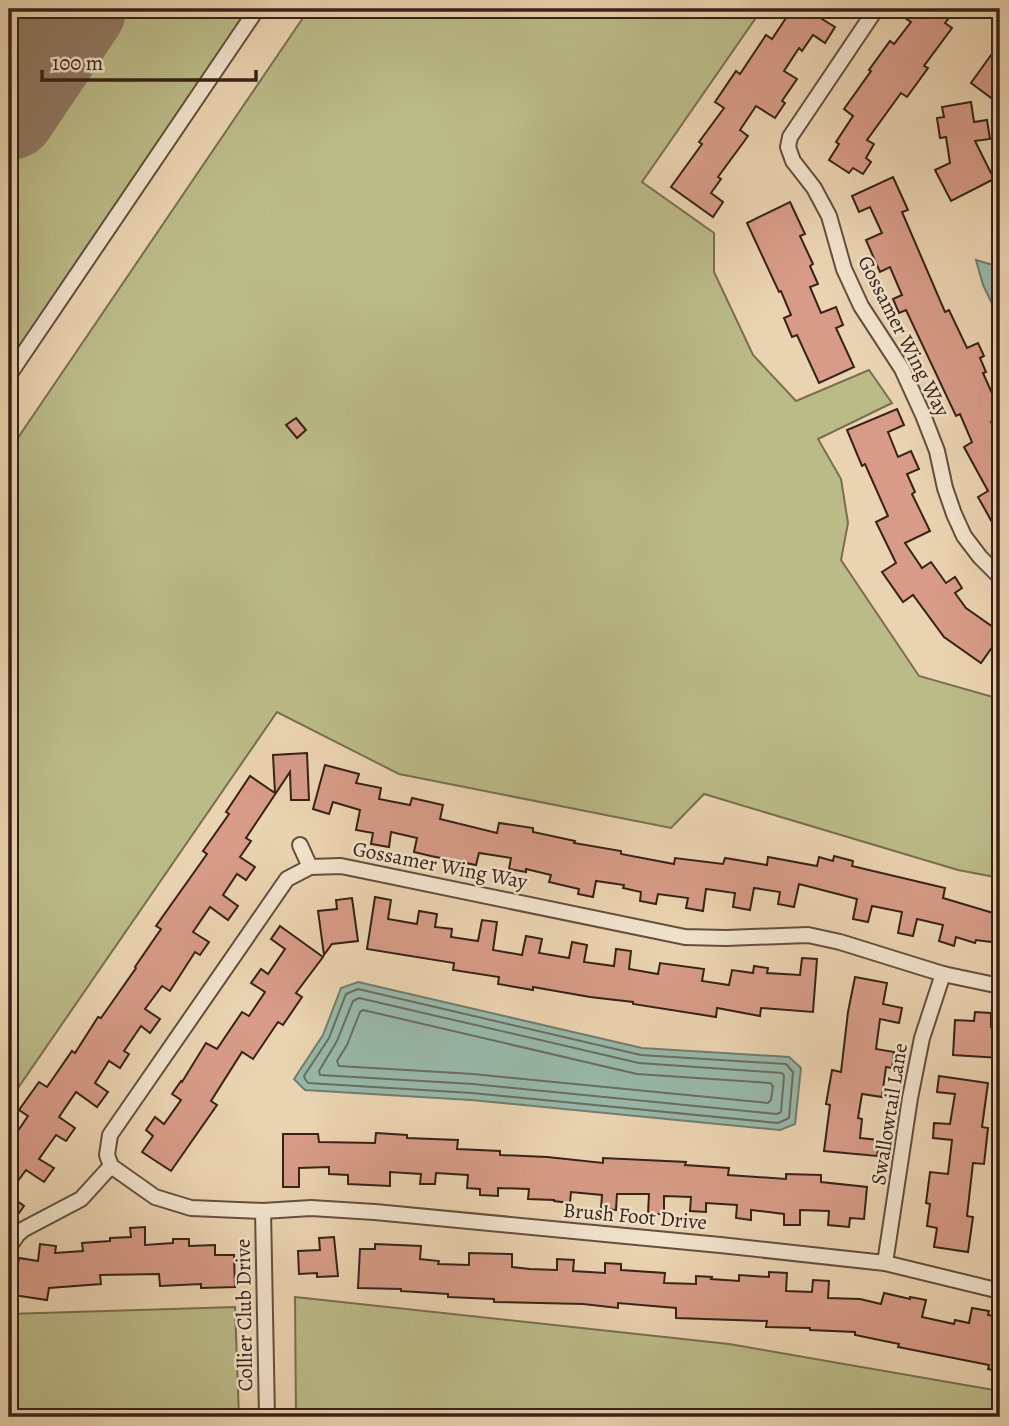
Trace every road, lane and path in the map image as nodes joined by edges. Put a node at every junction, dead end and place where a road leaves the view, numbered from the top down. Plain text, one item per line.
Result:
1 (257, 9) edge
2 (876, 9) edge
3 (9, 375) edge
4 (1000, 577) edge
5 (300, 845) dead end
6 (310, 867) junction
7 (943, 974) junction
8 (1000, 986) edge
9 (111, 1166) junction
10 (263, 1211) junction
11 (9, 1247) edge
12 (885, 1263) junction
13 (1000, 1291) edge
14 (267, 1417) edge

1 - 3 street
2 - 4 street, Gossamer Wing Way
5 - 6 street
6 - 7 street, Gossamer Wing Way
6 - 9 street
7 - 8 street, Gossamer Wing Way
7 - 12 street, Swallowtail Lane
9 - 10 street
9 - 11 street
10 - 12 street, Brush Foot Drive
10 - 14 street, Collier Club Drive
12 - 13 street, Brush Foot Drive

